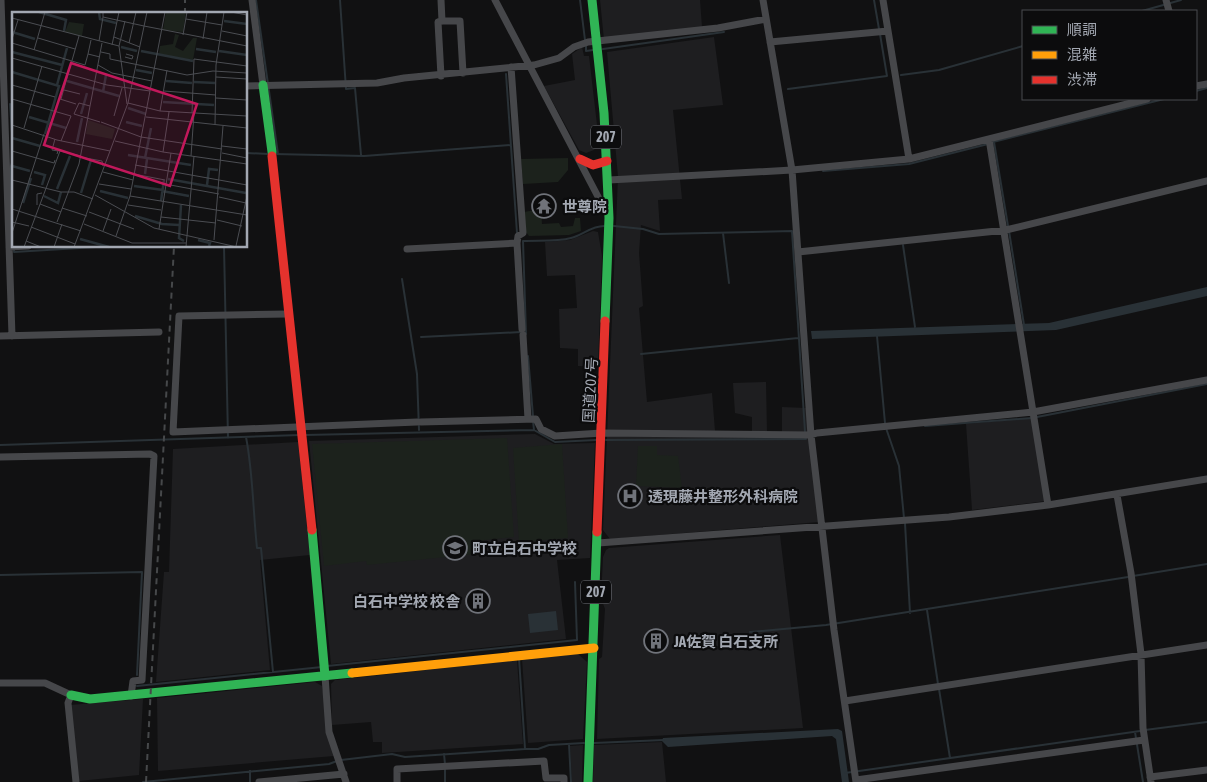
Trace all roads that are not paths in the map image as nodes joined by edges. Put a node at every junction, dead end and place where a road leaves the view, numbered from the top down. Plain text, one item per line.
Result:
1 (1, 0) edge
2 (252, 0) edge
3 (441, 0) edge
4 (495, 0) edge
5 (592, 0) edge
6 (763, 0) edge
7 (883, 0) edge
8 (766, 19) junction
9 (442, 21) junction
10 (882, 32) junction
11 (770, 42) junction
12 (592, 45) junction
13 (528, 64) junction
14 (510, 67) junction
15 (463, 73) junction
16 (441, 76) junction
17 (267, 85) junction
18 (248, 86) edge
19 (1143, 100) edge
20 (2, 101) edge
21 (989, 142) junction
22 (580, 159) junction
23 (909, 159) junction
24 (607, 161) junction
25 (792, 170) junction
26 (608, 180) junction
27 (1207, 181) edge
28 (609, 223) junction
29 (1006, 230) junction
30 (517, 243) junction
31 (12, 247) edge
32 (407, 249) dead end
33 (798, 252) junction
34 (288, 314) junction
35 (159, 332) dead end
36 (0, 336) edge
37 (12, 336) junction
38 (1207, 380) edge
39 (1034, 415) junction
40 (532, 419) junction
41 (302, 432) junction
42 (807, 435) junction
43 (601, 438) junction
44 (0, 457) edge
45 (1207, 478) edge
46 (1116, 495) junction
47 (1048, 505) junction
48 (822, 527) junction
49 (598, 543) junction
50 (1207, 645) edge
51 (594, 648) junction
52 (1141, 654) junction
53 (325, 670) junction
54 (0, 683) edge
55 (71, 695) junction
56 (132, 696) junction
57 (845, 701) junction
58 (1141, 737) junction
59 (1207, 770) edge
60 (856, 776) edge
61 (345, 778) edge
62 (1150, 780) edge
63 (76, 782) edge
64 (259, 782) edge
65 (398, 782) edge
66 (564, 782) edge
67 (588, 782) edge

1 - 20 street
2 - 17 street
3 - 9 street
4 - 13 street
5 - 12 main road, 国道207号 / 207
6 - 8 street
7 - 10 street
8 - 11 street
8 - 12 street
9 - 15 street
9 - 16 street
10 - 11 street
10 - 23 street
11 - 25 street
12 - 13 street
12 - 24 main road, 国道207号 / 207
13 - 14 street
13 - 22 street
14 - 15 street
14 - 30 street
15 - 16 street
16 - 17 street
17 - 18 street
17 - 34 main road
19 - 21 street
20 - 31 street
21 - 23 street
21 - 29 street
22 - 24 main road
22 - 28 street
23 - 25 street
24 - 26 main road, 国道207号 / 207
25 - 26 street
25 - 33 street
26 - 28 main road, 国道207号 / 207
27 - 29 street
28 - 43 main road, 国道207号 / 207
29 - 33 street
29 - 39 street
30 - 32 street
30 - 40 street
31 - 37 street
33 - 42 street
34 - 41 main road
34 - 41 street
35 - 37 street
36 - 37 street
38 - 39 street
39 - 42 street
39 - 47 street
40 - 41 street
40 - 43 street
41 - 53 main road
42 - 43 street
42 - 48 street
43 - 49 main road, 国道207号 / 207
44 - 56 street
45 - 46 street
46 - 47 street
46 - 52 street
47 - 48 street
48 - 49 street
48 - 57 street
49 - 51 main road, 国道207号 / 207
50 - 52 street
51 - 53 main road
51 - 67 main road, 国道207号 / 207
52 - 57 street
52 - 58 street
53 - 56 main road
53 - 61 street
54 - 55 street
55 - 56 main road
55 - 63 street
57 - 60 street
58 - 60 street
58 - 62 street
59 - 62 street
61 - 64 street
65 - 66 street

